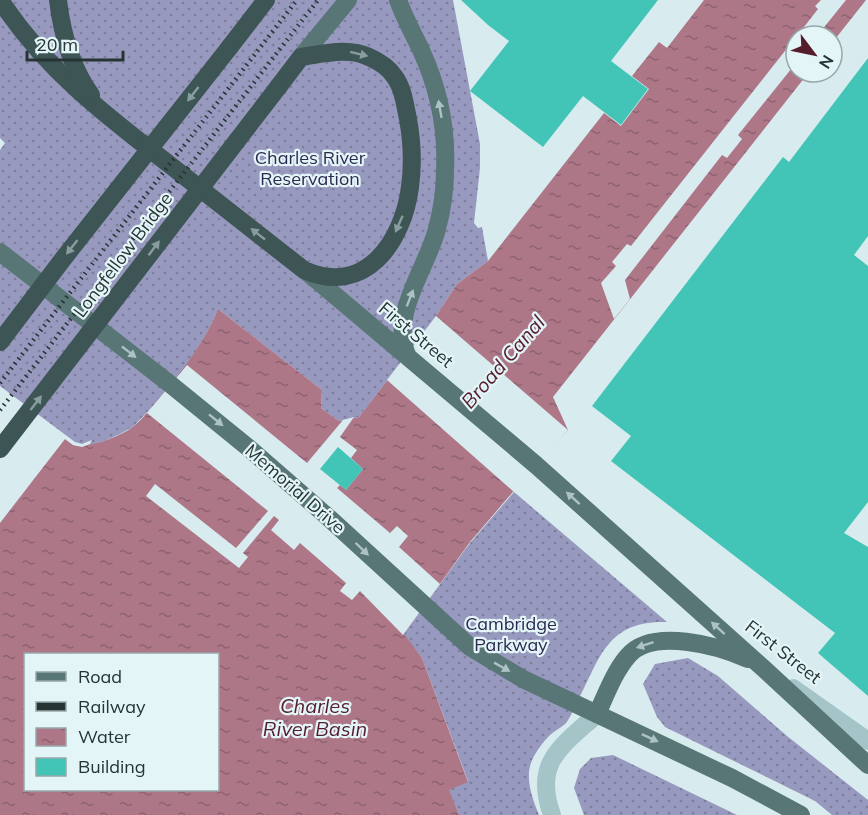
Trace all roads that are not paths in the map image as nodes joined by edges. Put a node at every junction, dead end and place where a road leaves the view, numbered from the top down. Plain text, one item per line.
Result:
1 (0, 0) edge
2 (58, 0) edge
3 (266, 0) edge
4 (348, 0) edge
5 (398, 0) edge
6 (302, 57) junction
7 (109, 118) junction
8 (0, 252) edge
9 (304, 270) junction
10 (0, 342) edge
11 (407, 355) junction
12 (0, 449) edge
13 (762, 667) junction
14 (597, 714) junction
15 (868, 741) edge
16 (868, 765) edge
17 (552, 815) edge
18 (801, 815) edge

1 - 7 highway, First Street
2 - 7 highway
3 -> 10 highway, bridge
4 - 6 main road
11 -> 5 main road
6 -> 9 highway
12 -> 6 highway, Longfellow Bridge, bridge
9 -> 7 highway, First Street
8 -> 14 main road, Memorial Drive
9 - 11 main road, First Street
13 -> 11 main road, First Street
13 -> 14 main road
13 - 15 street, First Street
13 - 16 main road
14 - 17 street
14 -> 18 main road, Memorial Drive

